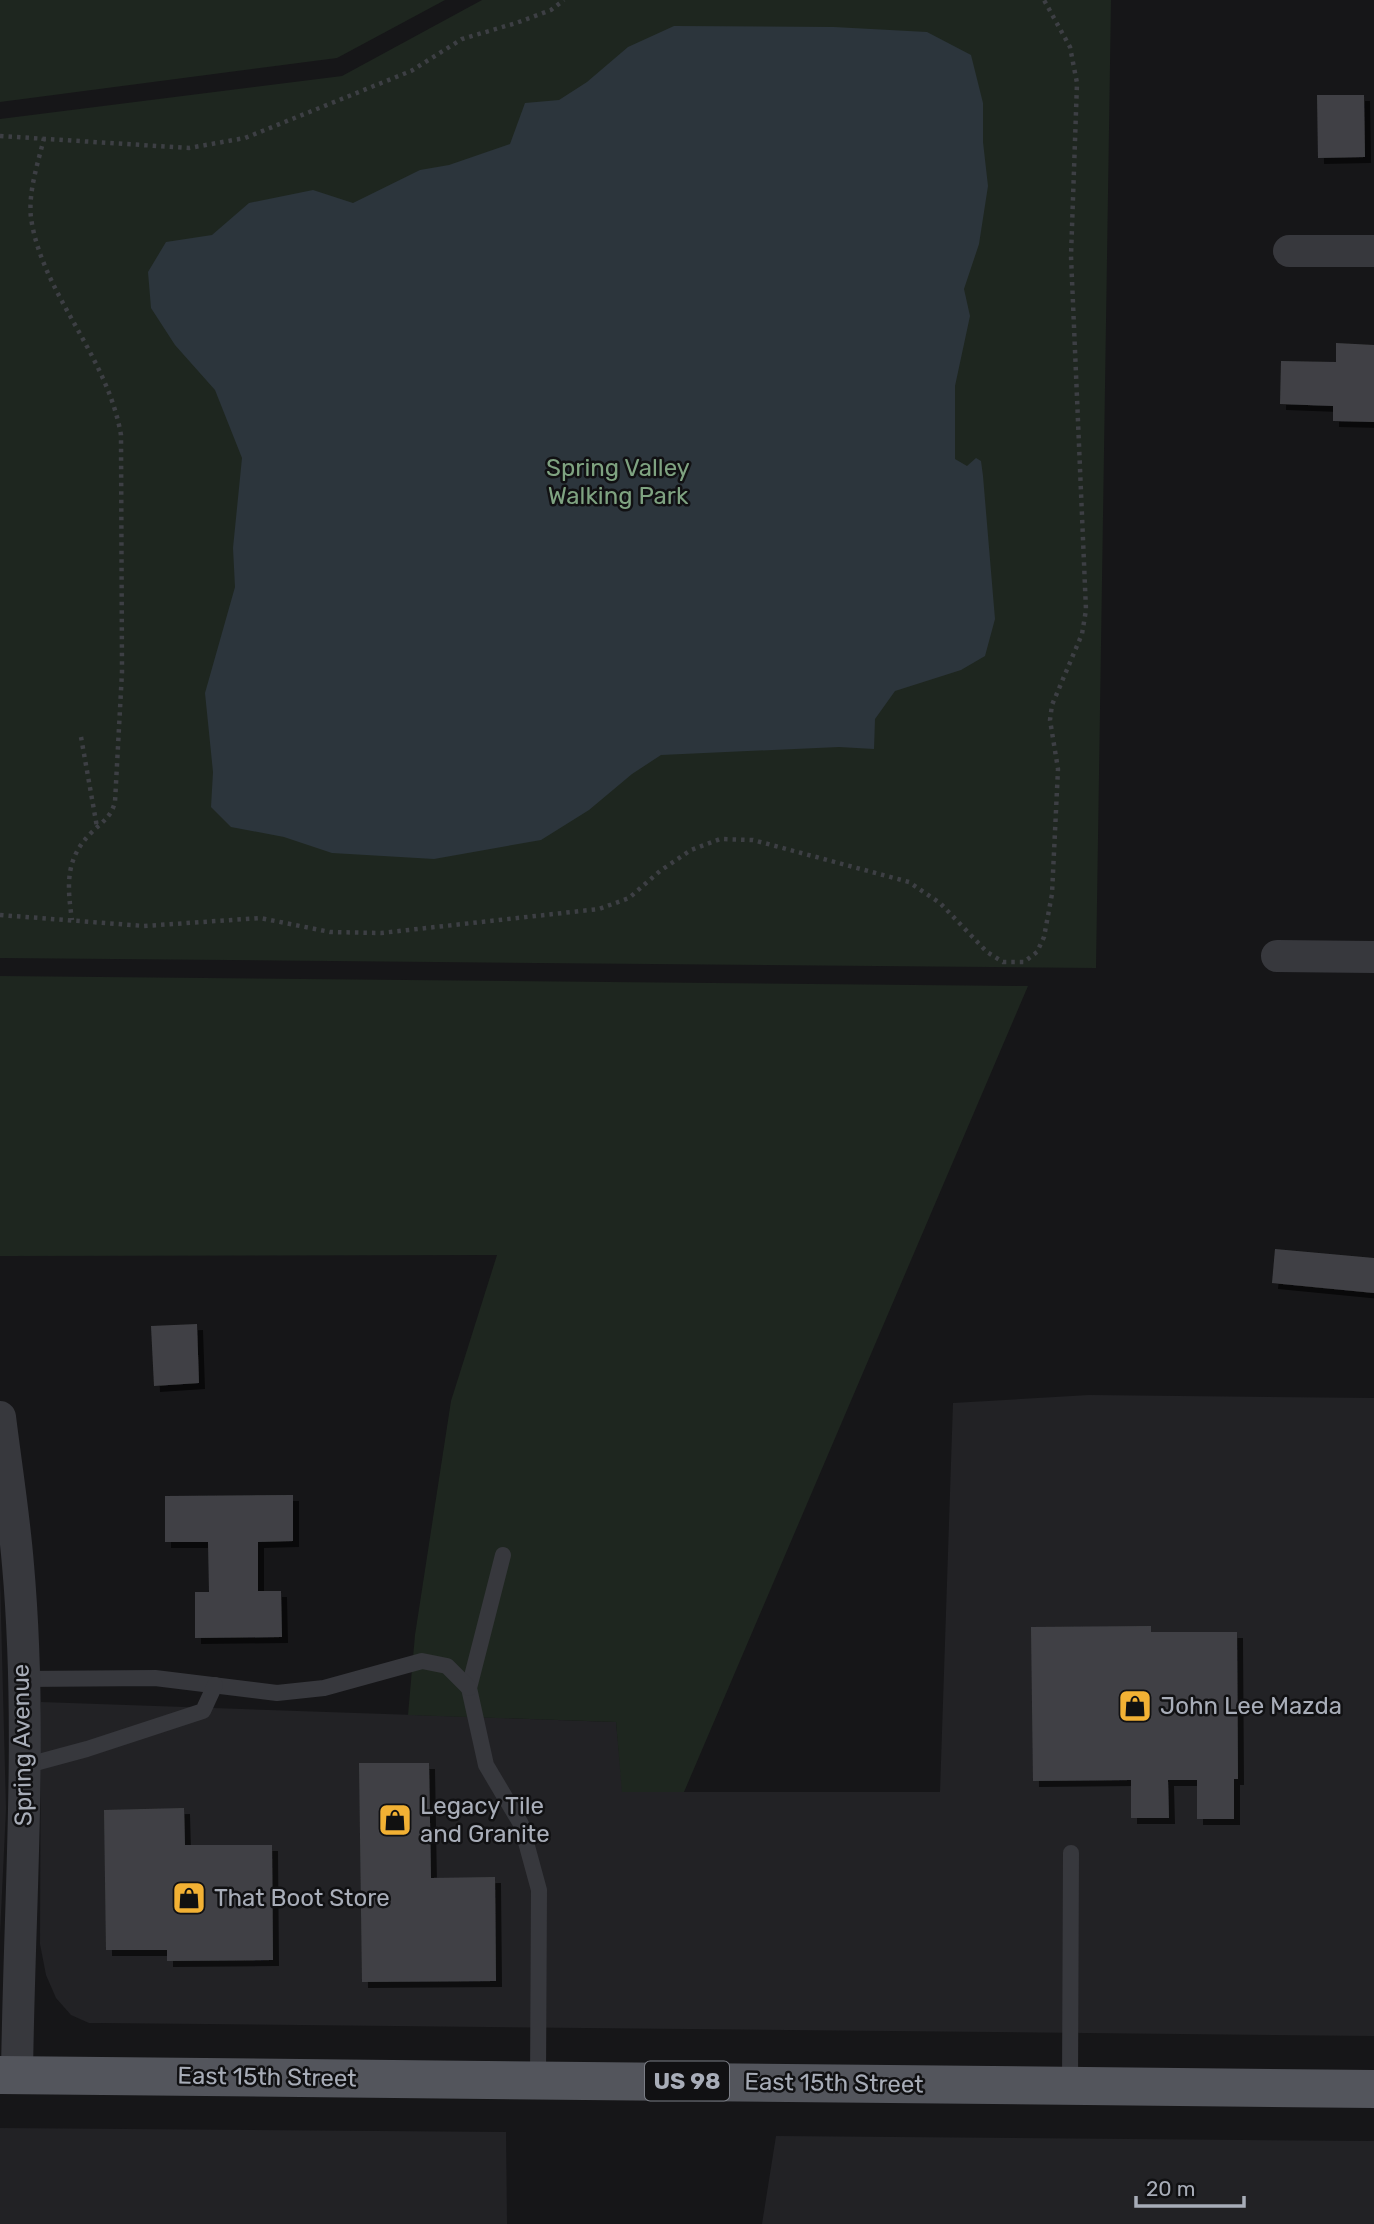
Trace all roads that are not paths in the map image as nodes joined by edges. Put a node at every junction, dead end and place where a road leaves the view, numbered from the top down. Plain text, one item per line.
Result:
1 (1289, 251) dead end
2 (1374, 251) edge
3 (1276, 956) dead end
4 (1374, 957) edge
5 (0, 1417) edge
6 (503, 1555) dead end
7 (9, 1565) edge
8 (23, 1679) junction
9 (215, 1685) junction
10 (469, 1688) junction
11 (24, 1766) junction
12 (1071, 1853) dead end
13 (9, 2075) edge
14 (538, 2080) junction
15 (1070, 2085) junction
16 (1374, 2088) edge

1 - 2 street
3 - 4 street
5 - 7 street, Spring Avenue
6 - 10 lane
7 - 8 street, Spring Avenue
8 - 9 lane
8 - 11 street, Spring Avenue
9 - 10 lane
9 - 11 lane
10 - 14 lane
11 - 13 street, Spring Avenue
12 - 15 lane
13 - 14 main road, East 15th Street / US 98
14 - 15 main road, East 15th Street / US 98
15 - 16 main road, East 15th Street / US 98

